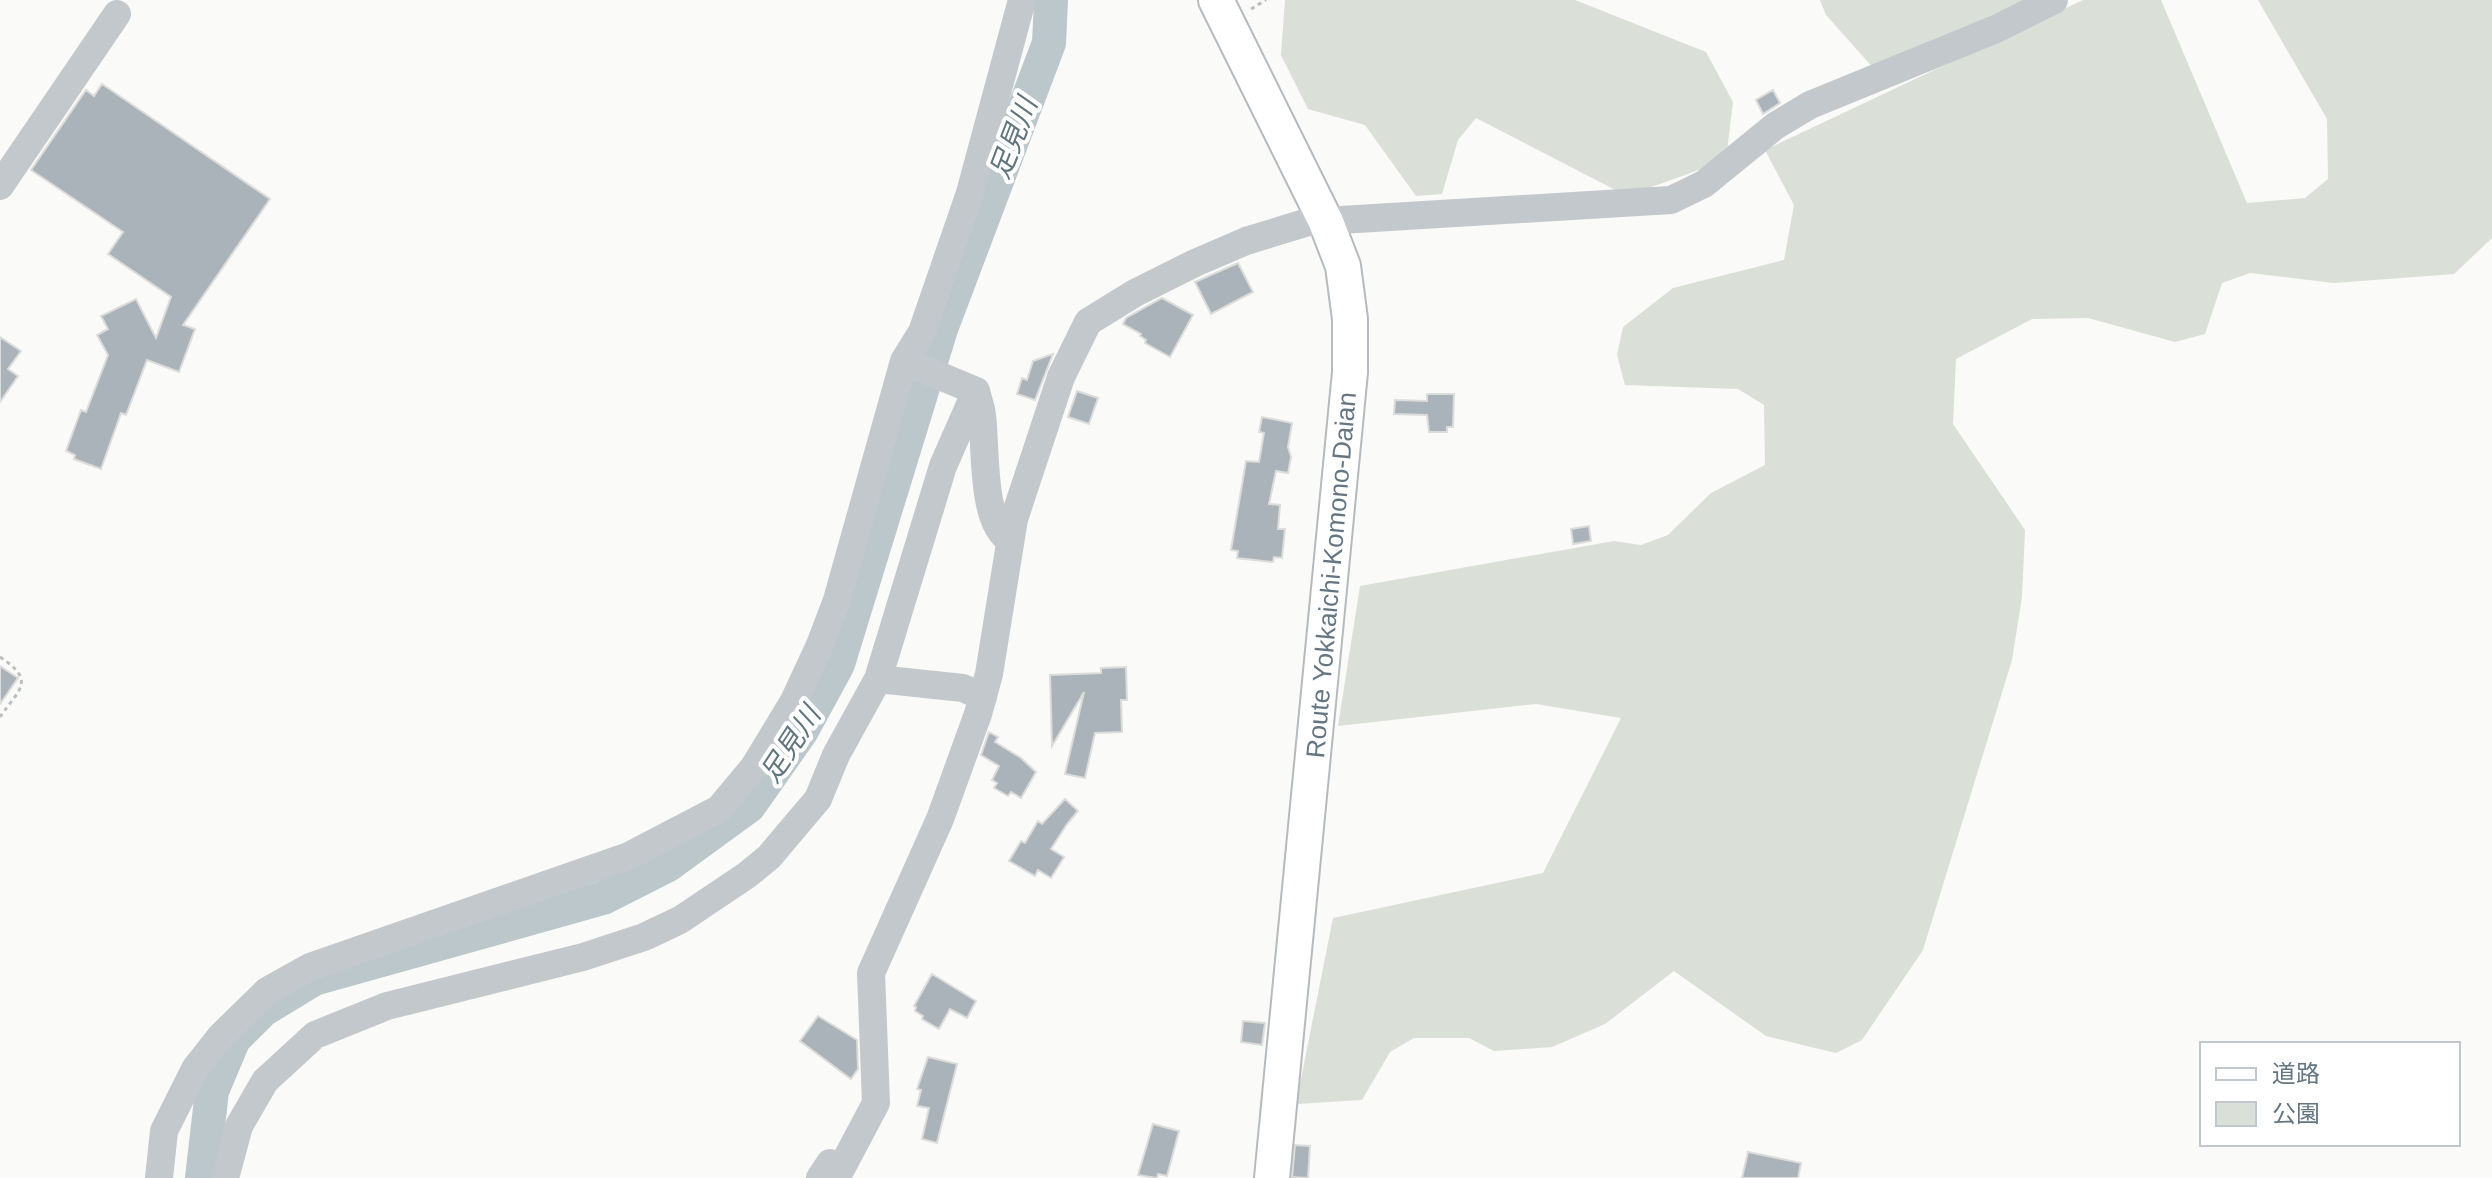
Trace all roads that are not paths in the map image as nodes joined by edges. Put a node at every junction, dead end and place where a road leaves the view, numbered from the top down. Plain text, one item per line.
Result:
1 (1022, 0) edge
2 (1216, 0) edge
3 (2054, 0) edge
4 (117, 14) dead end
5 (0, 186) edge
6 (1326, 222) junction
7 (904, 361) junction
8 (976, 391) junction
9 (1009, 539) junction
10 (878, 679) junction
11 (983, 697) junction
12 (159, 1178) edge
13 (225, 1178) edge
14 (820, 1178) edge
15 (1272, 1178) edge

1 - 7 street
2 - 6 main road, Route Yokkaichi-Komono-Daian
3 - 6 street
4 - 5 street
6 - 9 street
6 - 15 main road, Route Yokkaichi-Komono-Daian
7 - 8 street
7 - 12 street
8 - 9 street
8 - 10 street
9 - 11 street
10 - 11 street
10 - 13 street
11 - 14 street

